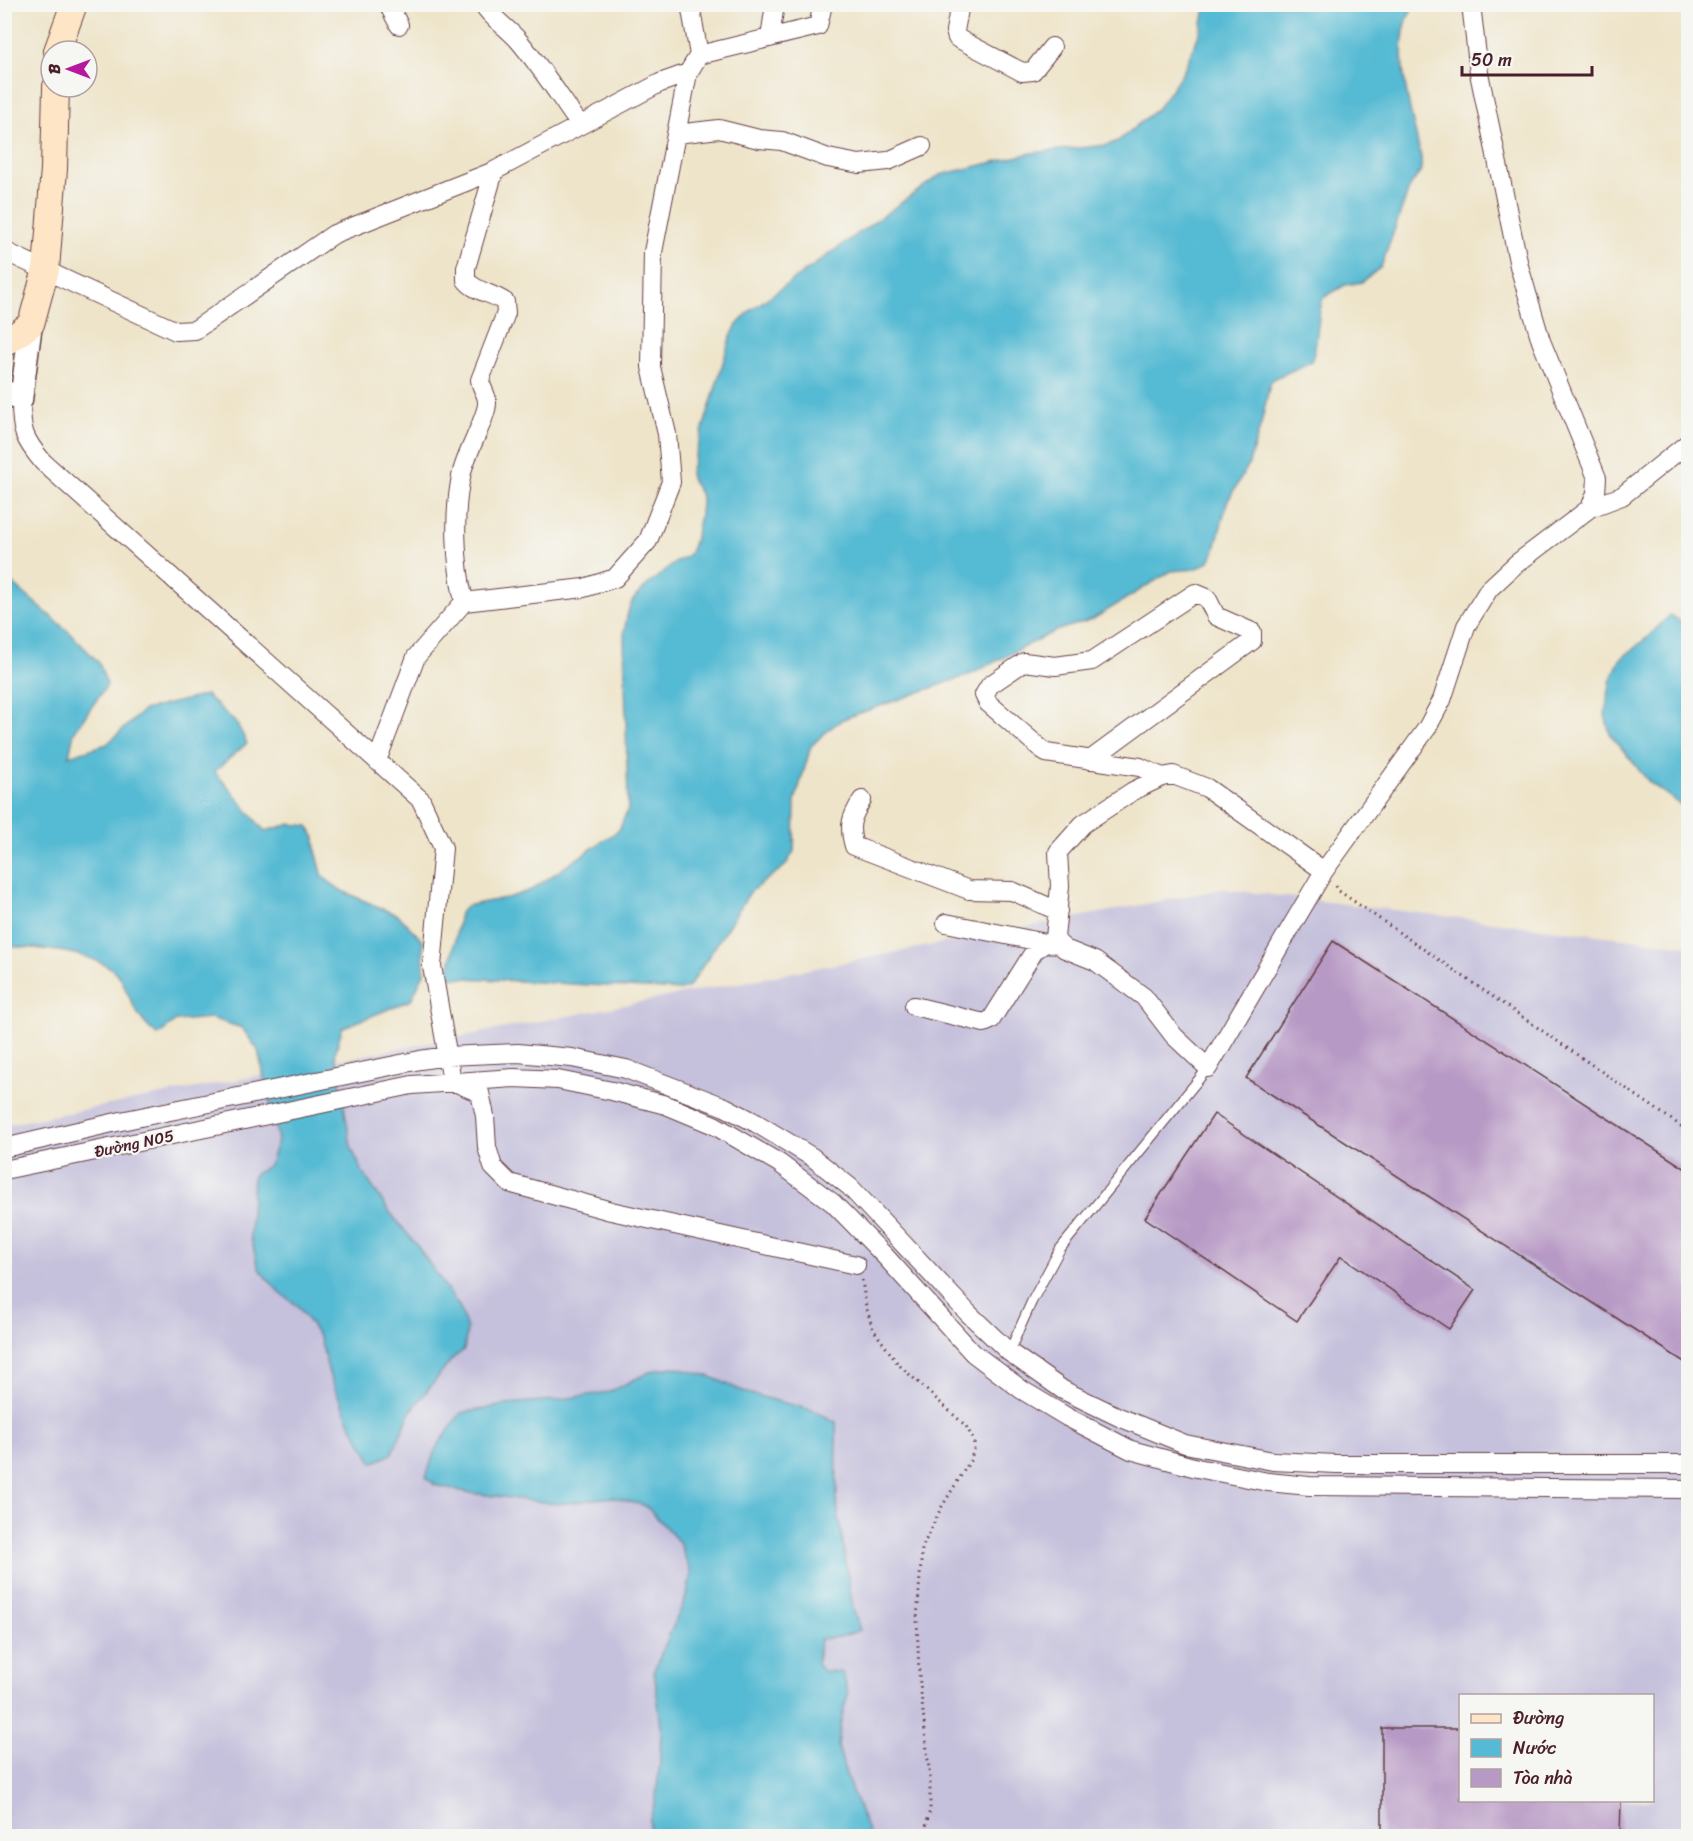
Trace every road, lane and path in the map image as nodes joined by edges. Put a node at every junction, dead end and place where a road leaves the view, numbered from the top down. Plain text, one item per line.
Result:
1 (74, 4) edge
2 (388, 4) edge
3 (483, 4) edge
4 (690, 4) edge
5 (775, 4) edge
6 (823, 4) edge
7 (1471, 4) edge
8 (966, 6) edge
9 (399, 25) dead end
10 (770, 38) junction
11 (61, 39) edge
12 (1052, 47) dead end
13 (699, 55) junction
14 (688, 73) junction
15 (56, 99) edge
16 (580, 124) junction
17 (676, 134) junction
18 (922, 146) dead end
19 (494, 171) junction
20 (4, 251) edge
21 (46, 269) junction
22 (31, 324) junction
23 (4, 344) edge
24 (13, 395) edge
25 (1689, 443) edge
26 (1590, 508) junction
27 (464, 602) junction
28 (1090, 760) junction
29 (377, 761) junction
30 (1162, 777) junction
31 (862, 800) dead end
32 (1324, 871) junction
33 (1058, 911) junction
34 (946, 923) dead end
35 (1052, 943) junction
36 (914, 1006) dead end
37 (447, 1056) junction
38 (1208, 1068) junction
39 (452, 1081) junction
40 (1689, 1131) edge
41 (4, 1148) edge
42 (4, 1170) edge
43 (856, 1264) joint
44 (1009, 1352) junction
45 (1689, 1464) edge
46 (1689, 1489) edge
47 (924, 1836) edge

1 - 11 main road
2 - 9 street
3 - 16 street
4 - 13 street
5 - 10 street
6 - 10 street
7 - 26 street
8 - 12 street
10 - 13 street
13 - 14 street
14 - 16 street
14 - 17 street
15 - 21 main road
16 - 19 street
17 - 18 street
17 - 27 street
19 - 21 street
19 - 27 street
20 - 21 street
21 - 22 main road
22 - 23 main road
22 - 24 street
24 - 29 street
25 - 26 street
26 - 32 street
27 - 29 street
28 - 28 street
28 - 30 street
29 - 37 street
30 - 32 street
30 - 33 street
31 - 33 street
32 - 38 street
32 - 40 path
33 - 35 street
34 - 35 street
35 - 36 street
35 - 38 street
37 - 39 street
37 - 41 street, Đường N05
37 - 44 street, Đường N05
38 - 44 lane
39 - 42 street, Đường N05
39 - 43 street
39 - 46 street, Đường N05
43 - 47 path
44 - 45 street, Đường N05

